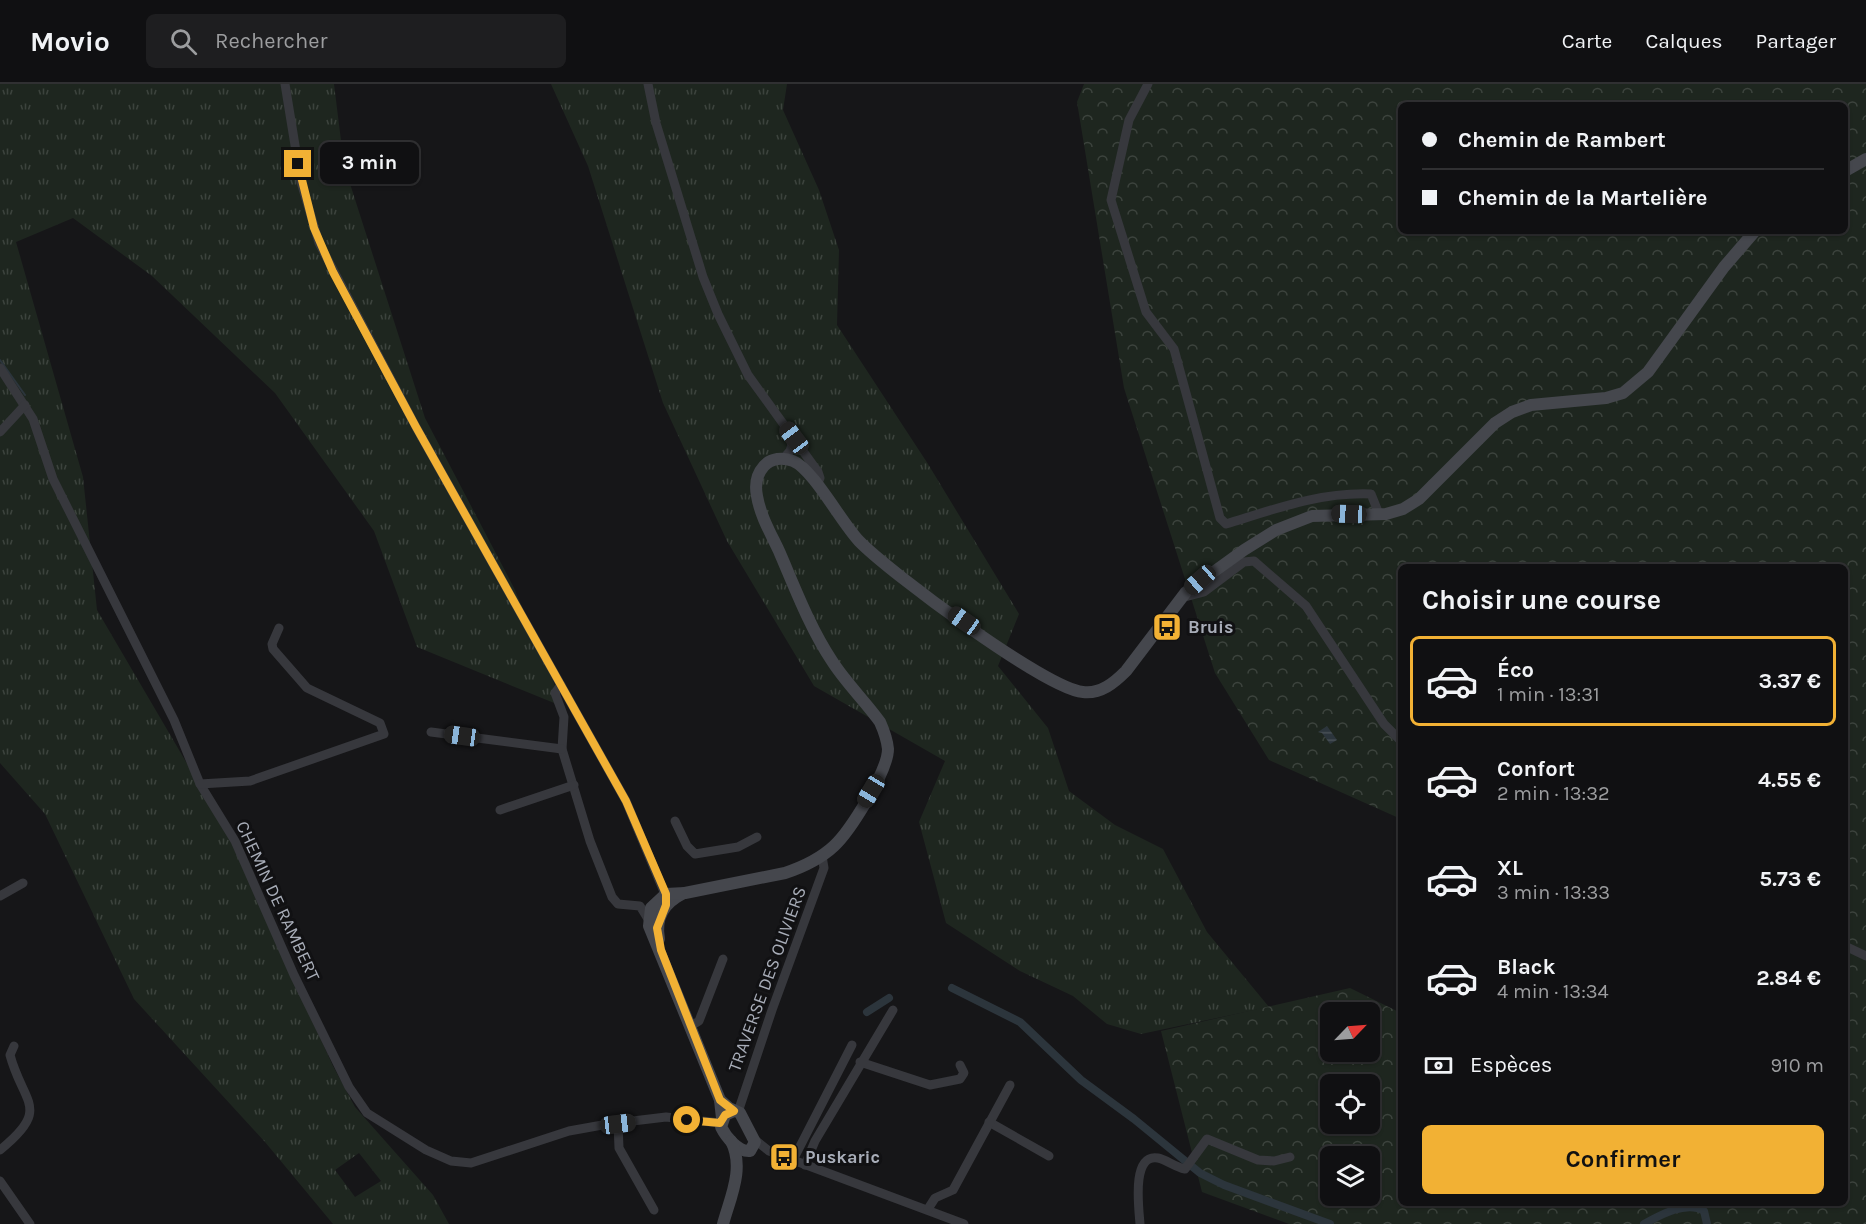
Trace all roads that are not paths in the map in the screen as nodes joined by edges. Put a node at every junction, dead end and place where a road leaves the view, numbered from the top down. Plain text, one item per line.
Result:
1 (285, 84) edge
2 (648, 84) edge
3 (1148, 84) edge
4 (1866, 159) edge
5 (1848, 169) edge
6 (1752, 234) edge
7 (0, 368) edge
8 (25, 405) junction
9 (0, 432) edge
10 (794, 438) junction
11 (784, 458) junction
12 (817, 485) junction
13 (1379, 514) junction
14 (1181, 598) junction
15 (279, 628) dead end
16 (560, 687) junction
17 (431, 732) dead end
18 (1398, 738) edge
19 (562, 749) junction
20 (200, 784) junction
21 (221, 784) junction
22 (574, 785) junction
23 (210, 800) junction
24 (500, 810) dead end
25 (675, 822) dead end
26 (757, 837) dead end
27 (822, 856) junction
28 (24, 884) dead end
29 (0, 896) edge
30 (666, 899) junction
31 (648, 919) junction
32 (1848, 947) edge
33 (661, 950) junction
34 (1866, 956) edge
35 (723, 959) dead end
36 (892, 1010) dead end
37 (691, 1026) junction
38 (852, 1045) dead end
39 (14, 1046) dead end
40 (860, 1062) junction
41 (960, 1065) dead end
42 (1010, 1085) dead end
43 (720, 1100) junction
44 (736, 1112) junction
45 (721, 1121) junction
46 (988, 1122) junction
47 (618, 1124) junction
48 (731, 1140) junction
49 (751, 1147) junction
50 (0, 1150) edge
51 (1049, 1156) dead end
52 (1290, 1157) dead end
53 (793, 1160) junction
54 (737, 1162) junction
55 (805, 1165) junction
56 (0, 1181) edge
57 (928, 1209) junction
58 (654, 1210) dead end
59 (30, 1224) edge
60 (723, 1224) edge
61 (964, 1224) edge
62 (1140, 1224) edge

1 - 16 street
2 - 10 street
3 - 13 street
4 - 5 street
6 - 13 street
7 - 8 street, CHEMIN DE RAMBERT
8 - 9 street
8 - 20 street, CHEMIN DE RAMBERT
10 - 11 street
10 - 12 street
11 - 12 street
11 - 27 street
12 - 14 street
13 - 14 street
14 - 18 street
15 - 21 street
16 - 19 street
16 - 30 street
17 - 19 street
19 - 22 street
20 - 21 street
20 - 23 street, CHEMIN DE RAMBERT
21 - 23 street
22 - 24 street
22 - 31 street
23 - 47 street, CHEMIN DE RAMBERT
25 - 26 street
27 - 30 street
27 - 44 street, TRAVERSE DES OLIVIERS
28 - 29 street
30 - 31 street
30 - 33 street
31 - 33 street
32 - 34 street
33 - 37 street
35 - 37 street
36 - 40 street
37 - 43 street
38 - 53 street
39 - 50 street
40 - 41 street
40 - 55 street
42 - 46 street
43 - 44 street
43 - 45 street
44 - 45 street
44 - 49 street
45 - 47 street, CHEMIN DE RAMBERT
45 - 48 street
46 - 51 street
46 - 57 street
47 - 58 street
48 - 49 street
48 - 54 street
49 - 53 street
49 - 54 street
52 - 62 street
53 - 55 street
54 - 60 street
55 - 57 street
56 - 59 street
57 - 61 street

